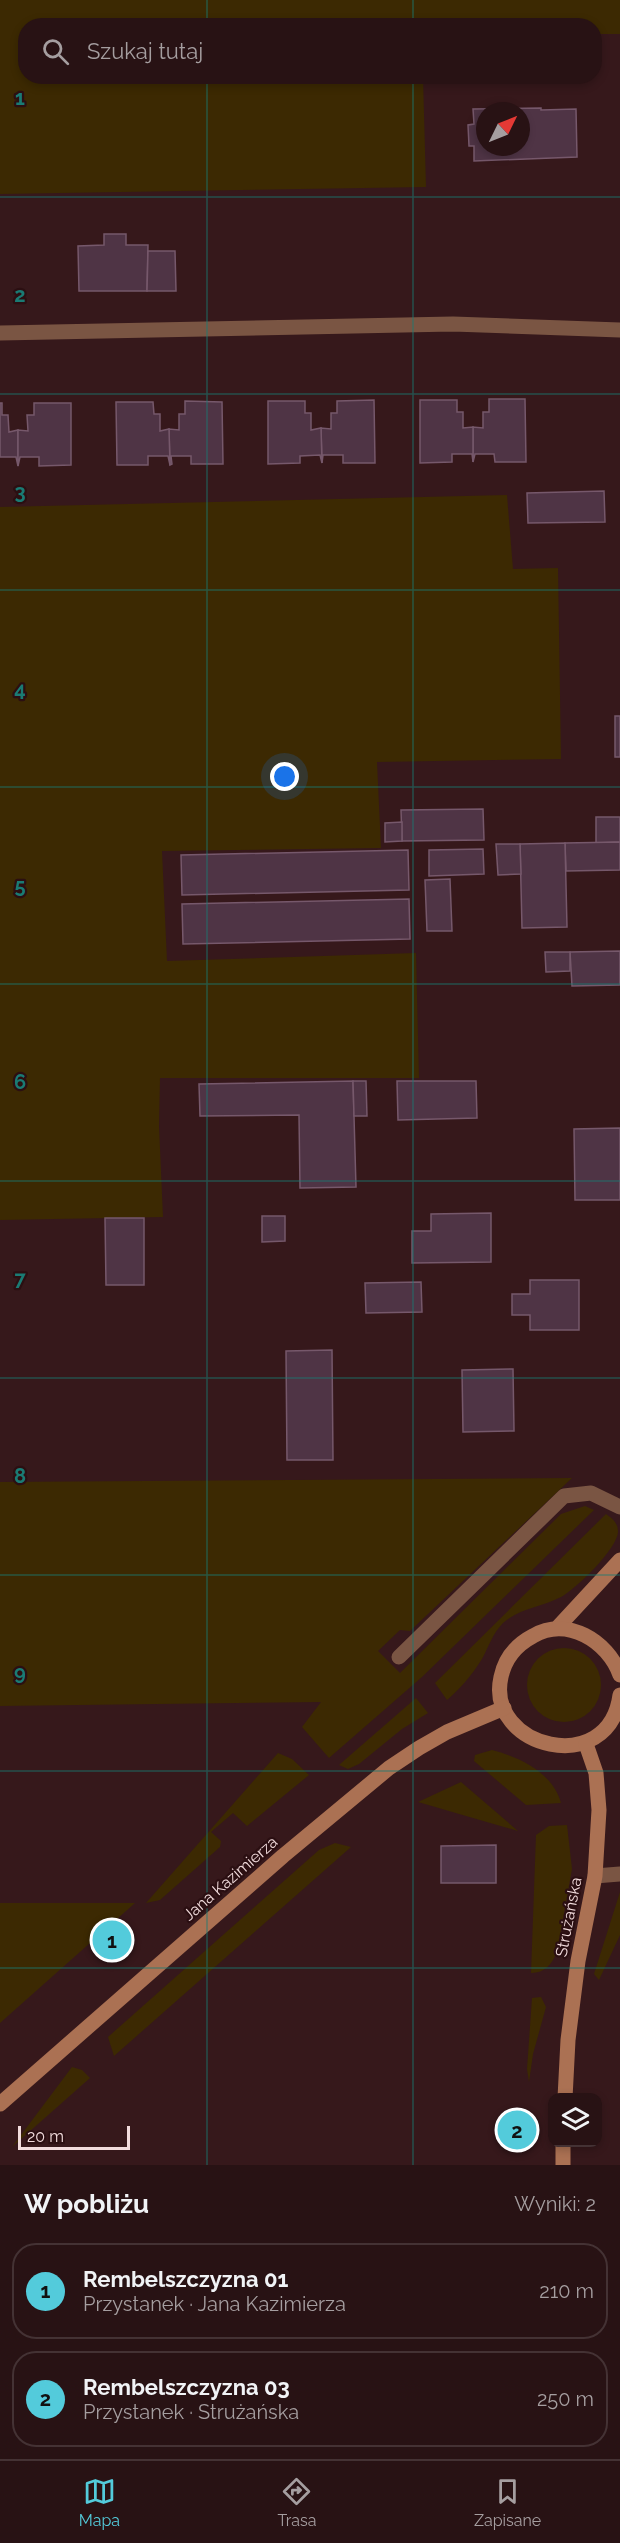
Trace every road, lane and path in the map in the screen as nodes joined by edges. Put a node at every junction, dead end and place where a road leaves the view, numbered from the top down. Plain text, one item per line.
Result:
1 (620, 330) edge
2 (0, 333) edge
3 (620, 1507) edge
4 (620, 1560) edge
5 (557, 1628) junction
6 (399, 1657) dead end
7 (620, 1675) edge
8 (620, 1695) edge
9 (504, 1708) junction
10 (586, 1744) junction
11 (620, 1874) edge
12 (595, 1876) junction
13 (565, 2093) edge
14 (0, 2104) edge
15 (563, 2147) edge
16 (562, 2165) edge

1 - 2 lane
3 - 6 lane
4 - 5 main road
5 - 7 main road
5 - 9 main road
8 - 10 main road
9 - 10 main road
9 - 14 main road, Jana Kazimierza
10 - 12 main road, Strużańska
11 - 12 lane
12 - 13 main road, Strużańska
15 - 16 main road

